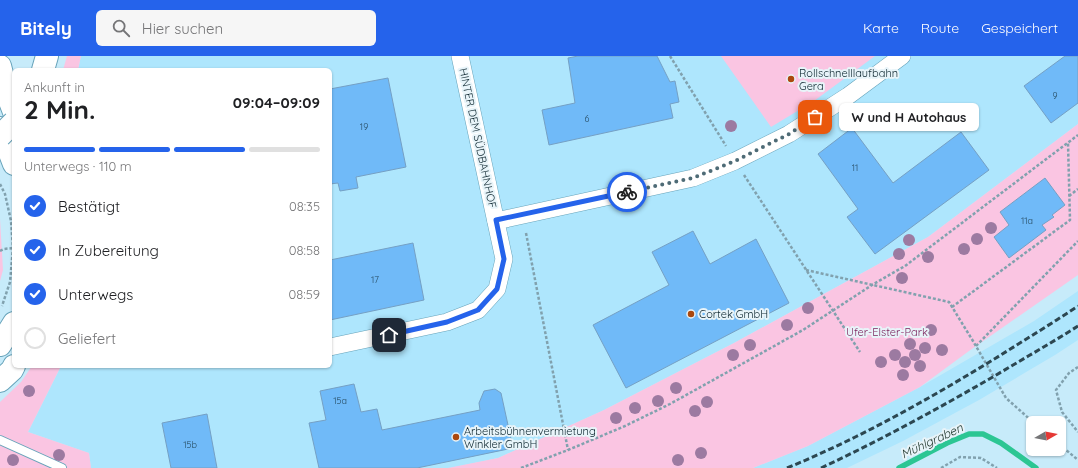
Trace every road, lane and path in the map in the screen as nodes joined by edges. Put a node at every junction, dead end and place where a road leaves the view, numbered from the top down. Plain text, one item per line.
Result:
1 (47, 56) edge
2 (460, 56) edge
3 (670, 56) edge
4 (902, 56) edge
5 (0, 66) edge
6 (44, 68) edge
7 (10, 103) edge
8 (12, 124) edge
9 (0, 128) edge
10 (1078, 135) edge
11 (0, 136) edge
12 (1068, 142) junction
13 (12, 159) edge
14 (735, 161) junction
15 (0, 184) edge
16 (1078, 189) edge
17 (1069, 196) junction
18 (523, 215) junction
19 (496, 220) junction
20 (12, 234) edge
21 (1078, 241) edge
22 (12, 248) edge
23 (0, 251) edge
24 (12, 259) edge
25 (806, 270) junction
26 (872, 285) junction
27 (952, 307) junction
28 (832, 310) junction
29 (0, 311) edge
30 (12, 326) edge
31 (0, 345) edge
32 (976, 346) junction
33 (332, 347) edge
34 (860, 352) dead end
35 (1078, 367) edge
36 (13, 368) edge
37 (0, 381) edge
38 (1026, 416) edge
39 (1078, 432) edge
40 (0, 440) edge
41 (568, 450) junction
42 (1066, 450) edge
43 (1078, 460) edge
44 (62, 468) edge
45 (521, 468) edge
46 (941, 468) edge
47 (997, 468) edge

1 - 6 main road
2 - 19 street, HINTER DEM SÜDBAHNHOF
3 - 14 path
4 - 14 street, HINTER DEM SÜDBAHNHOF
5 - 7 main road
8 - 11 main road, bridge
9 - 13 main road
10 - 12 path
12 - 17 path
12 - 26 path
14 - 18 street, HINTER DEM SÜDBAHNHOF
14 - 25 path
15 - 20 path
16 - 17 path
17 - 27 path
18 - 19 street, HINTER DEM SÜDBAHNHOF
18 - 41 path
19 - 33 street, HINTER DEM SÜDBAHNHOF
21 - 32 path
22 - 23 path
24 - 29 path
25 - 26 path
25 - 28 path
26 - 27 path
26 - 28 path
27 - 32 path
28 - 34 path
28 - 41 path
30 - 31 main road
32 - 38 path
35 - 39 path
36 - 37 main road
40 - 44 lane
41 - 45 path
42 - 43 path
46 - 47 path

